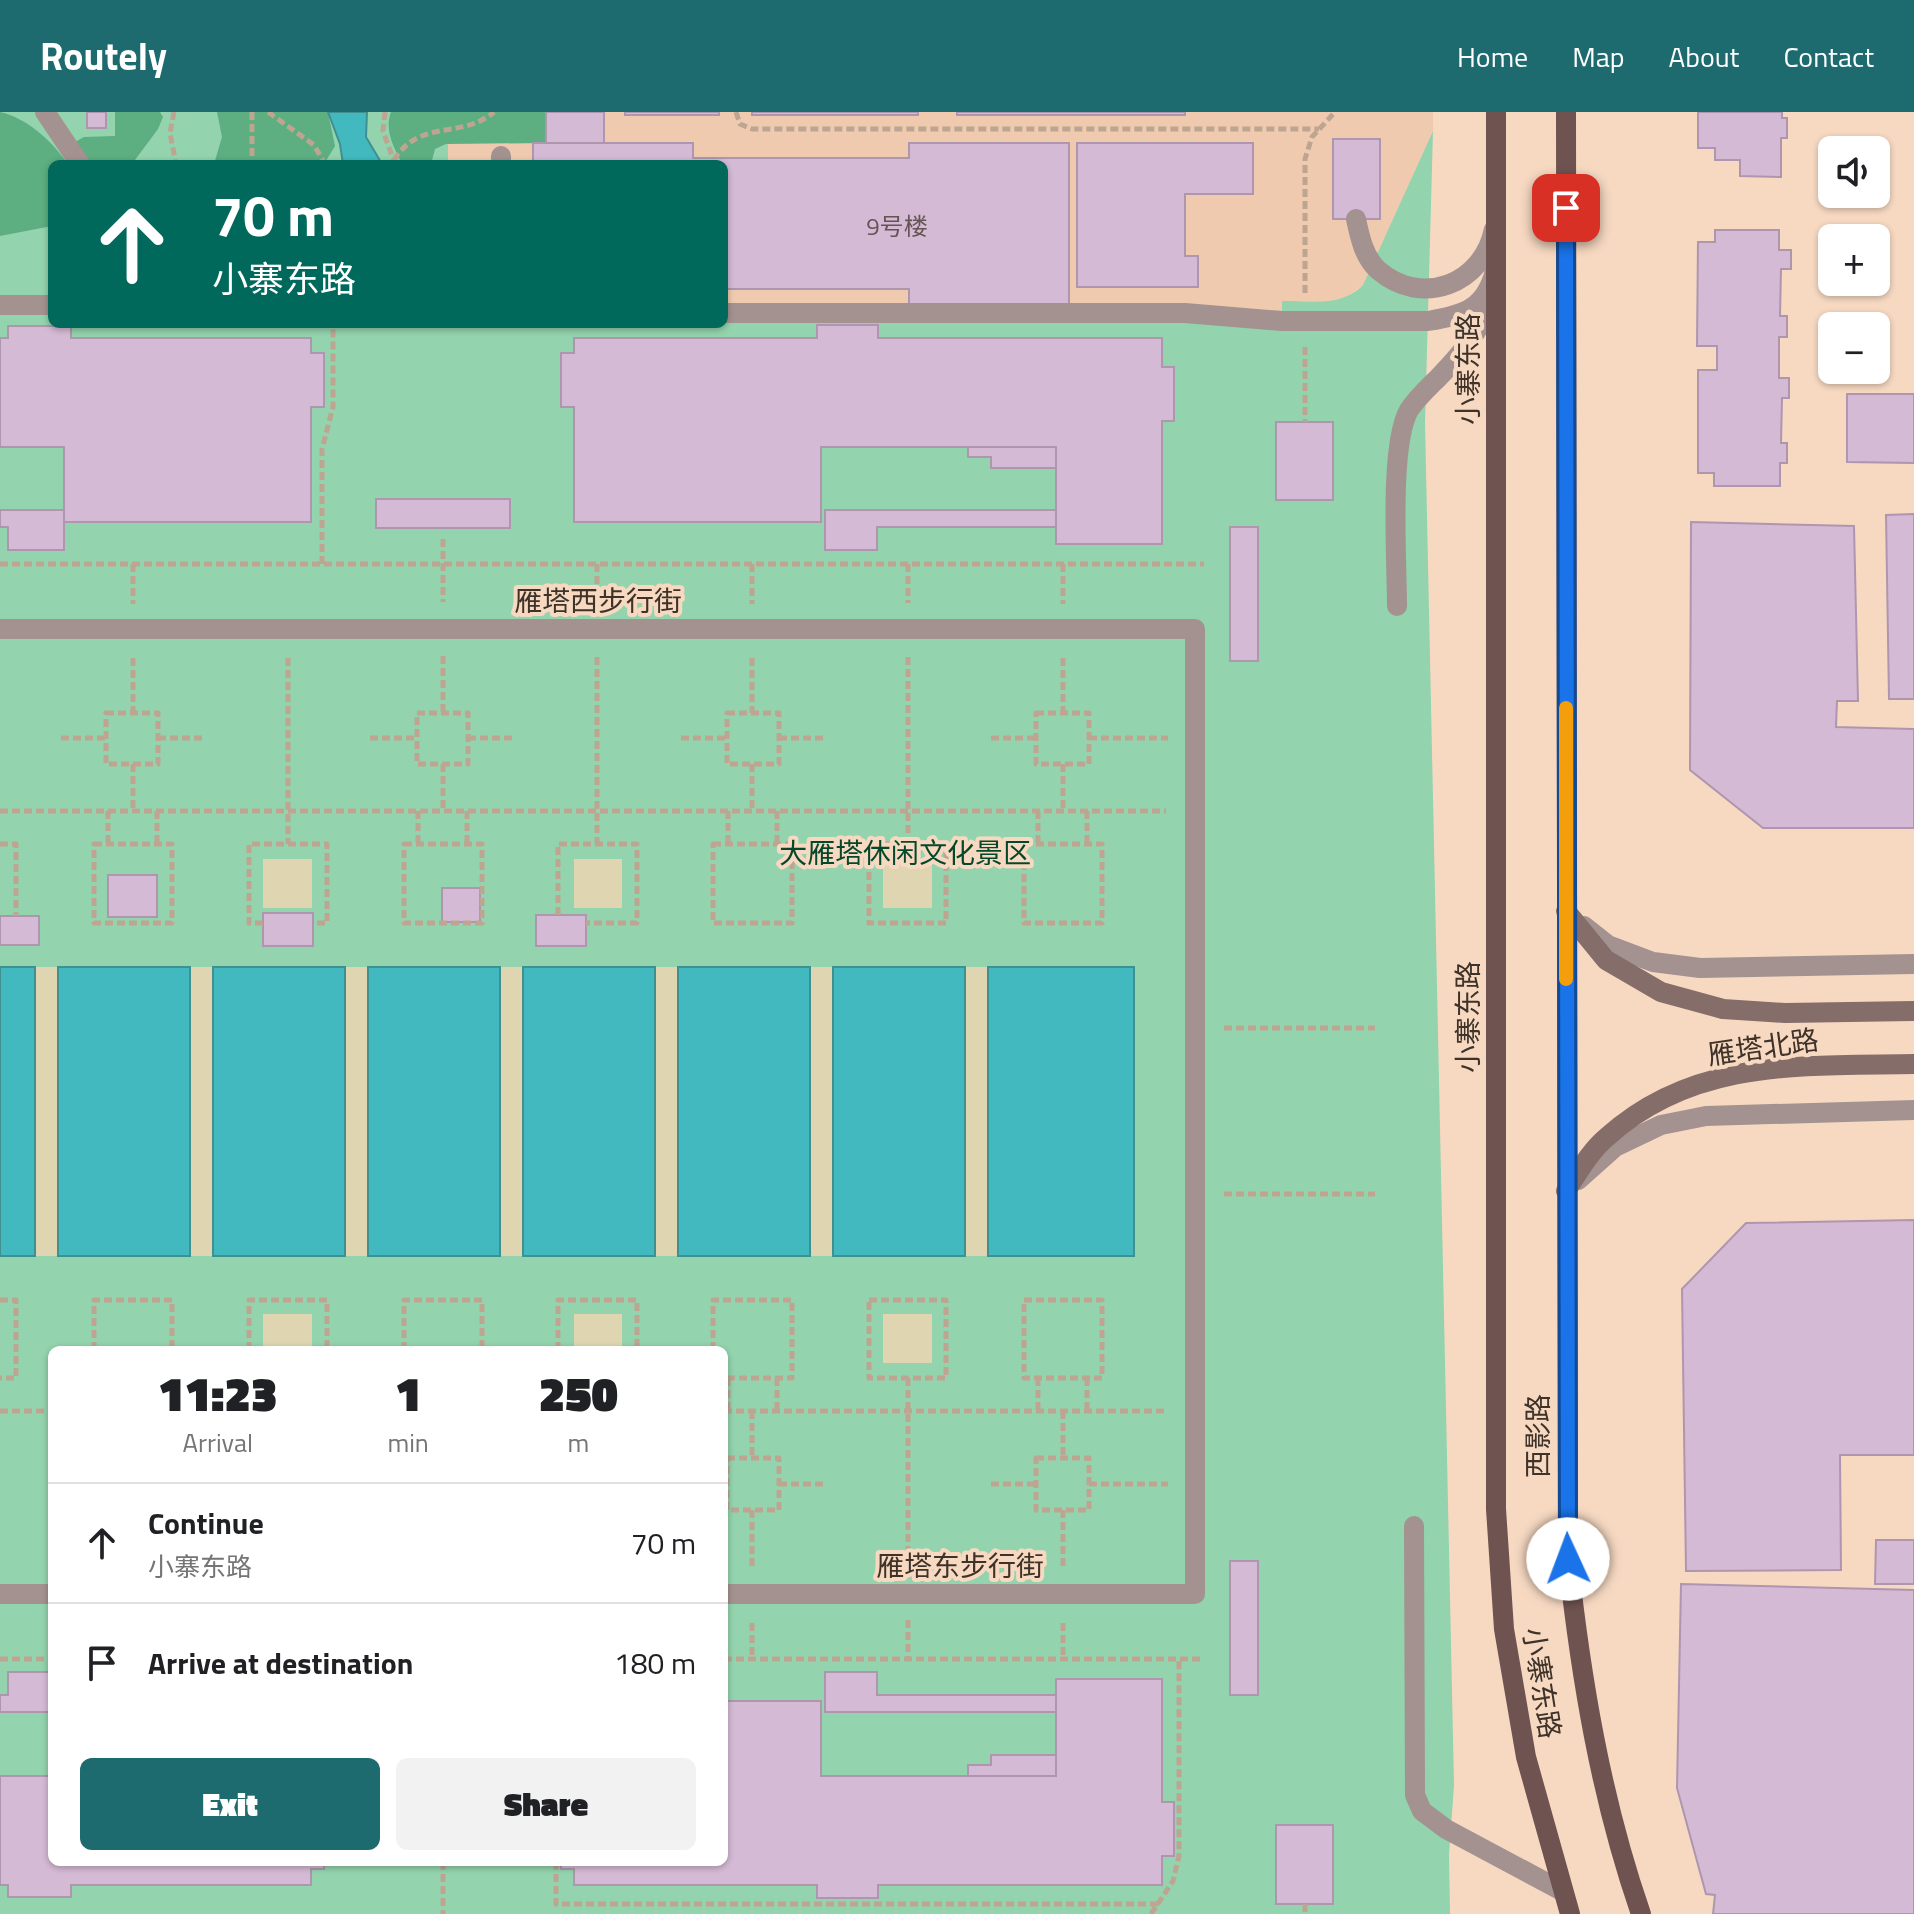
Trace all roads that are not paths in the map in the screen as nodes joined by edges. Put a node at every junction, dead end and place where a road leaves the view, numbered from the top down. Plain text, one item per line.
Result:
1 (45, 112) edge
2 (1496, 112) edge
3 (1566, 112) edge
4 (77, 160) edge
5 (1356, 219) dead end
6 (1496, 219) junction
7 (1496, 267) junction
8 (0, 305) edge
9 (48, 305) edge
10 (728, 313) edge
11 (1397, 606) dead end
12 (0, 629) edge
13 (1566, 911) junction
14 (1914, 964) edge
15 (1914, 1011) edge
16 (1914, 1064) edge
17 (1914, 1110) edge
18 (1566, 1191) junction
19 (1414, 1526) dead end
20 (0, 1594) edge
21 (48, 1594) edge
22 (728, 1594) edge
23 (1195, 1594) joint
24 (1562, 1891) junction
25 (1570, 1914) edge
26 (1641, 1914) edge

1 - 4 street
2 - 6 main road, 小寨东路
3 - 13 main road
5 - 6 street
6 - 7 main road, 小寨东路
7 - 10 street
7 - 11 street
7 - 24 main road, 小寨东路
8 - 9 street
12 - 23 street, 雁塔西步行街
13 - 14 street
13 - 15 main road, 雁塔北路
13 - 18 main road
16 - 18 main road, 雁塔北路
17 - 18 street
18 - 26 main road, 西影路
19 - 24 street
20 - 21 street
22 - 23 street, 雁塔东步行街
24 - 25 main road, 小寨东路

